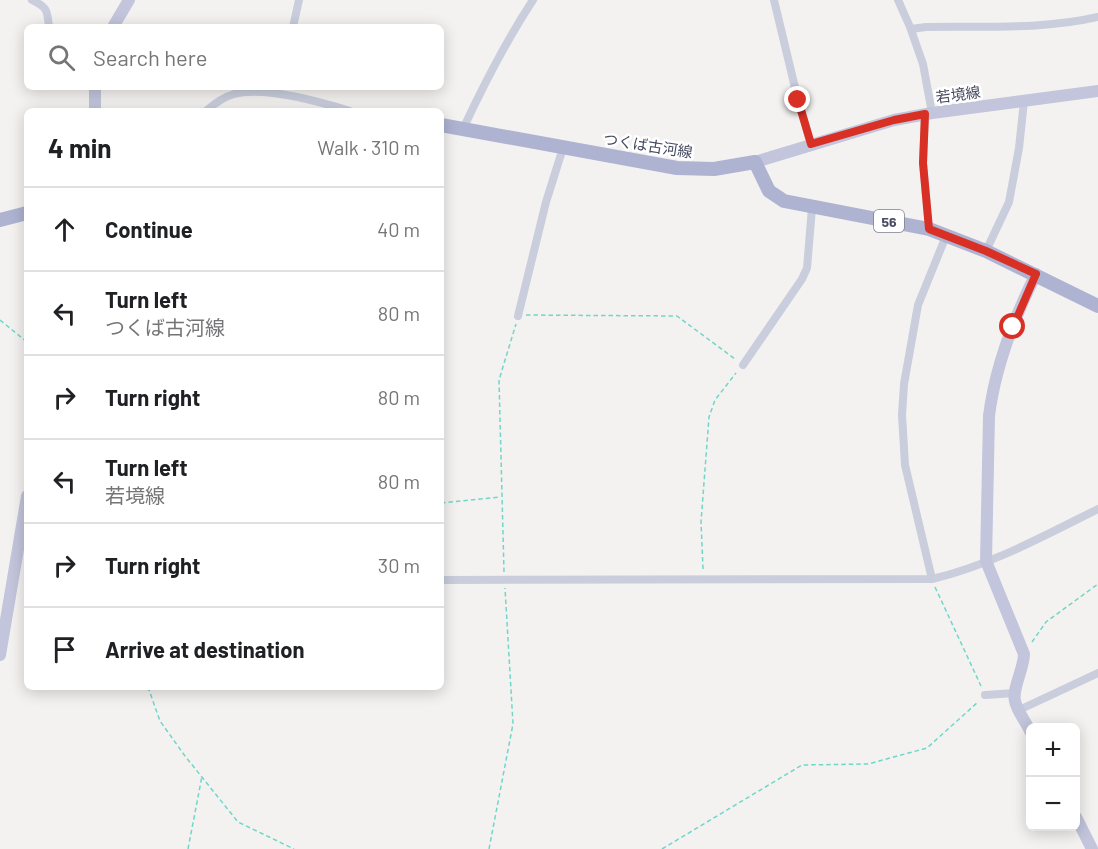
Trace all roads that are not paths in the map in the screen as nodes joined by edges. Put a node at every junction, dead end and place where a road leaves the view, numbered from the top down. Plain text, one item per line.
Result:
1 (32, 0) edge
2 (129, 0) edge
3 (299, 0) edge
4 (533, 0) edge
5 (774, 0) edge
6 (898, 0) edge
7 (1098, 17) edge
8 (48, 24) edge
9 (115, 24) edge
10 (294, 24) edge
11 (911, 29) junction
12 (95, 90) edge
13 (272, 90) edge
14 (1098, 91) edge
15 (1024, 100) junction
16 (95, 108) edge
17 (210, 108) edge
18 (340, 108) edge
19 (928, 113) junction
20 (444, 126) edge
21 (463, 129) junction
22 (811, 144) junction
23 (562, 148) junction
24 (755, 162) junction
25 (812, 208) junction
26 (24, 214) edge
27 (0, 220) edge
28 (929, 229) junction
29 (946, 236) junction
30 (986, 251) junction
31 (1036, 274) junction
32 (1098, 306) edge
33 (518, 315) road end
34 (742, 365) road end
35 (1098, 509) edge
36 (24, 514) edge
37 (986, 561) junction
38 (932, 579) junction
39 (444, 580) edge
40 (0, 655) edge
41 (1098, 673) edge
42 (1015, 693) junction
43 (985, 695) road end
44 (1019, 710) junction
45 (1026, 723) edge
46 (1080, 825) edge
47 (1092, 849) edge

1 - 8 street
2 - 9 street
3 - 10 street
4 - 21 street
5 - 22 street
6 - 11 street
7 - 11 street
11 - 19 street
12 - 16 street
13 - 17 street
13 - 18 street
14 - 15 street, 若境線
15 - 19 street, 若境線
15 - 30 street
19 - 22 street, 若境線
19 - 28 street
20 - 21 main road, つくば古河線
21 - 23 main road, つくば古河線
22 - 24 street, 若境線
23 - 24 main road, つくば古河線
23 - 33 street
24 - 25 main road, 56
25 - 28 main road, 56
25 - 34 street
26 - 27 main road
28 - 29 main road, 56
29 - 30 main road, 56
29 - 38 street
30 - 31 main road, 56
31 - 32 main road, 56
31 - 37 street
35 - 37 street
36 - 40 street
37 - 38 street
37 - 42 street
38 - 39 street
41 - 44 street
42 - 43 street
42 - 44 street
44 - 45 street
46 - 47 street

